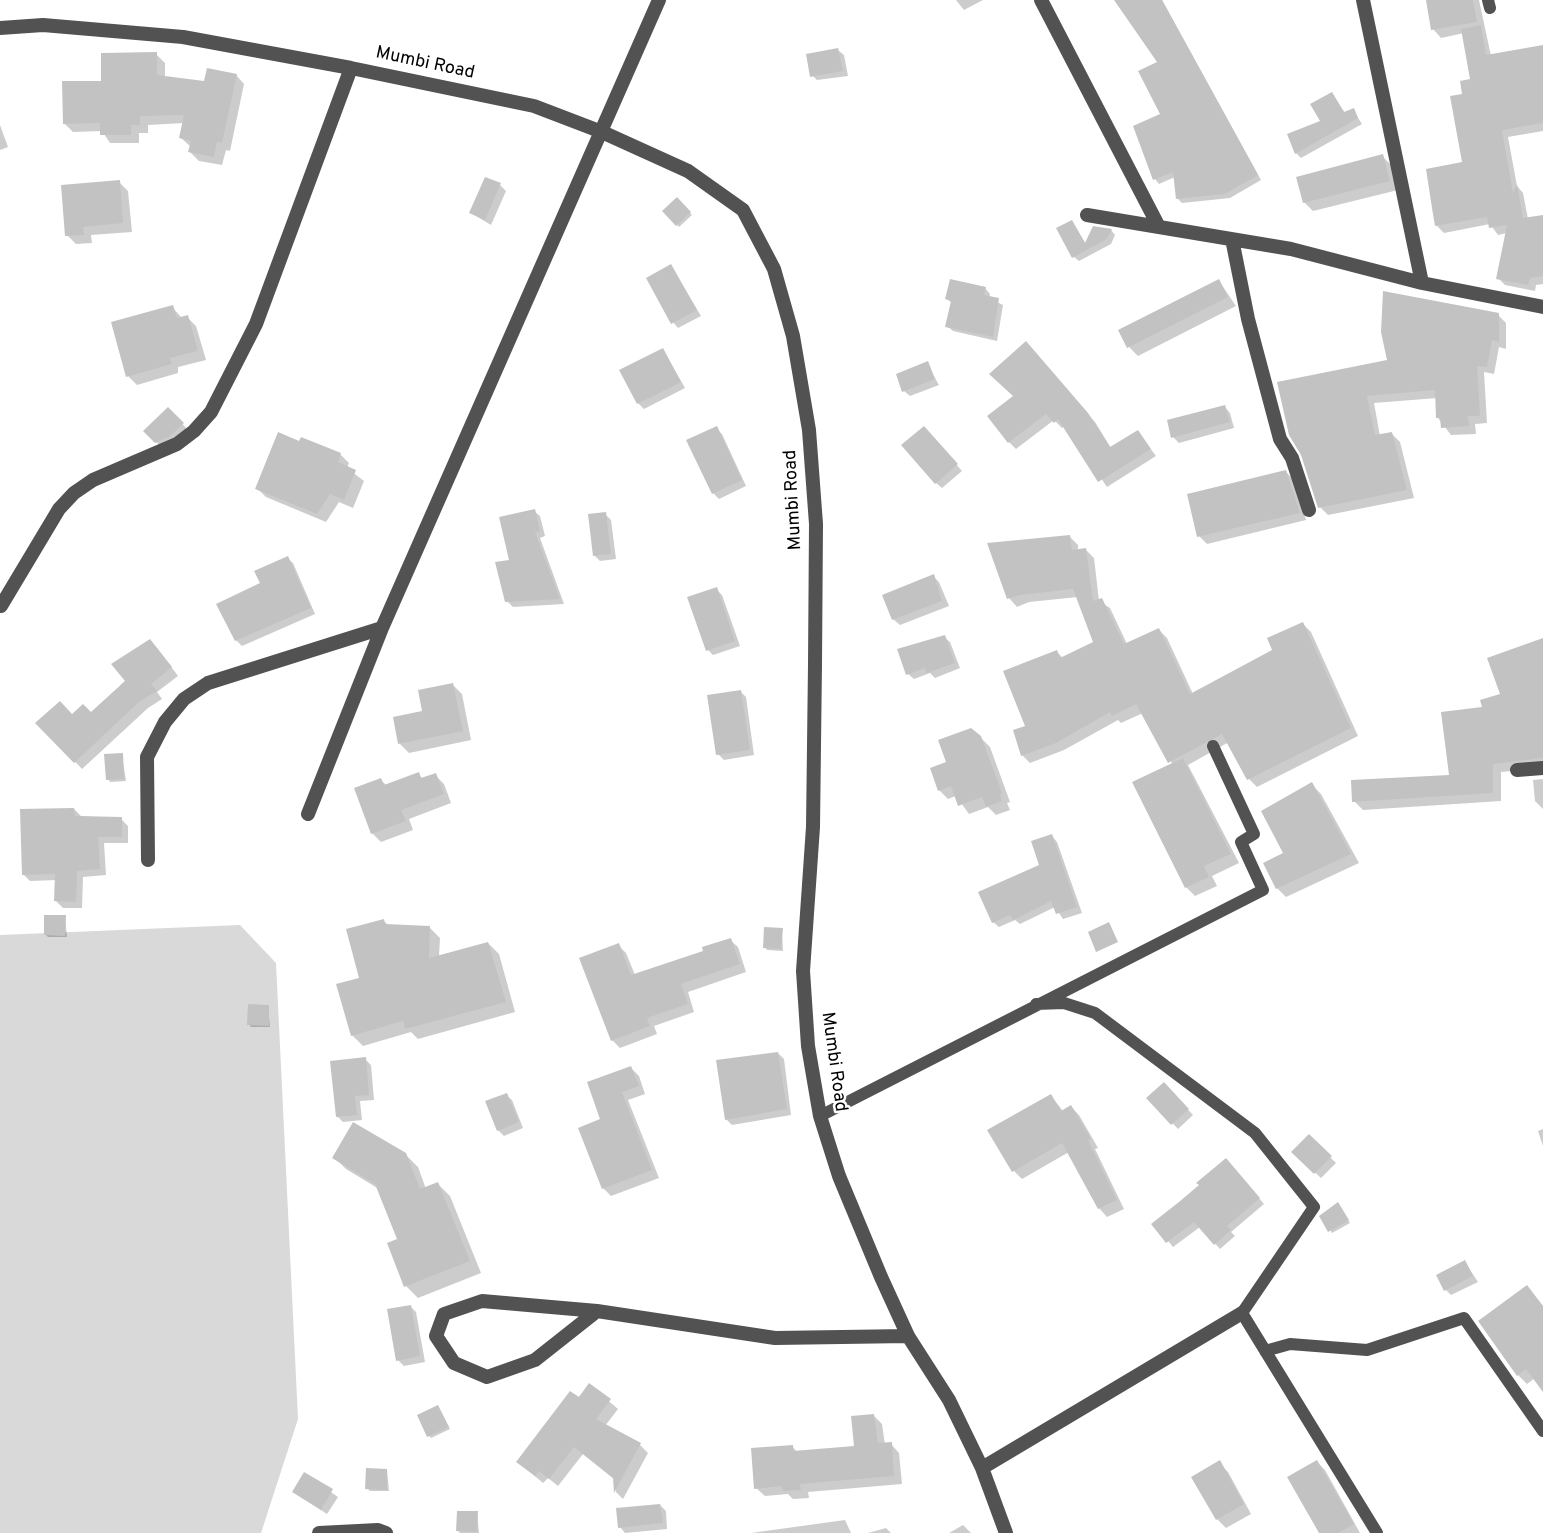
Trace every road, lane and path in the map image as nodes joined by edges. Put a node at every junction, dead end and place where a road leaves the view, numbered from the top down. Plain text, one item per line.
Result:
1 (659, 0) edge
2 (1041, 0) edge
3 (1363, 0) edge
4 (0, 28) edge
5 (351, 68) junction
6 (602, 132) junction
7 (1087, 215) dead end
8 (1159, 227) junction
9 (1232, 239) junction
10 (1422, 283) junction
11 (1543, 307) edge
12 (1309, 510) dead end
13 (1, 606) edge
14 (382, 628) junction
15 (1213, 746) dead end
16 (1543, 768) edge
17 (1517, 770) dead end
18 (308, 814) dead end
19 (148, 860) dead end
20 (1036, 1004) junction
21 (820, 1116) junction
22 (597, 1311) junction
23 (1242, 1313) junction
24 (908, 1336) junction
25 (1265, 1351) junction
26 (1543, 1431) edge
27 (982, 1468) junction
28 (319, 1533) edge
29 (386, 1533) edge
30 (1006, 1533) edge
31 (1377, 1533) edge

1 - 6 street
2 - 8 street
3 - 10 street
4 - 5 street, Mumbi Road
5 - 6 street, Mumbi Road
5 - 13 street
6 - 14 street
6 - 21 street, Mumbi Road
7 - 8 street
8 - 9 street
9 - 10 street
9 - 12 street
10 - 11 street
14 - 18 street
14 - 19 street
15 - 20 lane
16 - 17 street
20 - 21 lane
20 - 23 lane
21 - 24 street, Mumbi Road
22 - 22 street
22 - 24 street
23 - 25 lane
23 - 27 street
24 - 27 street, Mumbi Road
25 - 26 lane
25 - 31 lane
27 - 30 street, Mumbi Road
28 - 29 street

